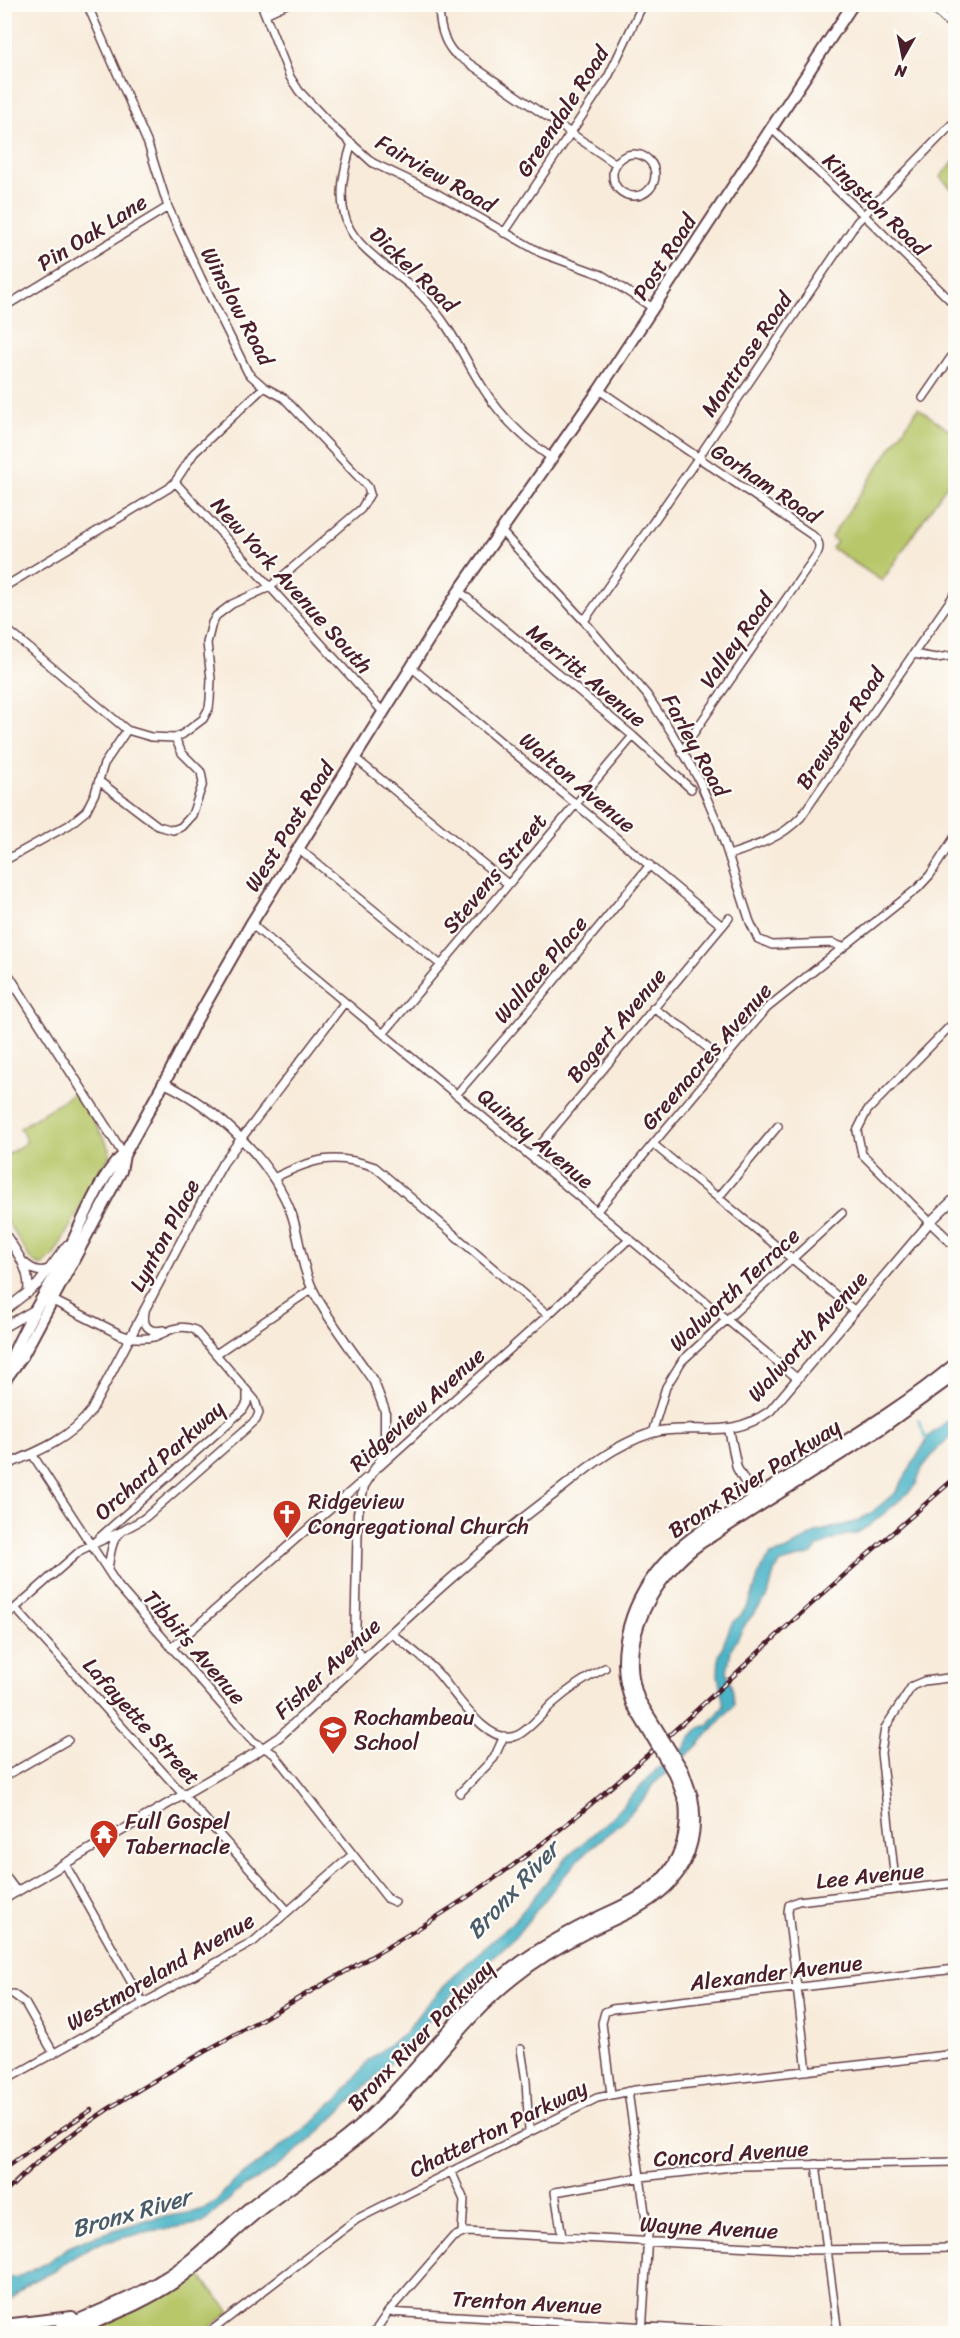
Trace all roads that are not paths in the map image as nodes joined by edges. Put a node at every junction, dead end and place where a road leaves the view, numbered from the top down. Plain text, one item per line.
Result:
1 (87, 4) edge
2 (261, 4) edge
3 (287, 4) edge
4 (439, 4) edge
5 (643, 4) edge
6 (854, 4) edge
7 (930, 4) edge
8 (265, 14) junction
9 (956, 29) edge
10 (956, 120) edge
11 (772, 129) junction
12 (571, 133) junction
13 (352, 142) junction
14 (616, 164) junction
15 (168, 207) junction
16 (863, 215) junction
17 (504, 233) junction
18 (956, 306) edge
19 (4, 307) edge
20 (653, 308) junction
21 (956, 350) edge
22 (264, 387) junction
23 (599, 390) junction
24 (922, 398) dead end
25 (698, 458) junction
26 (553, 459) junction
27 (175, 482) junction
28 (502, 530) junction
29 (819, 546) joint
30 (4, 587) edge
31 (270, 587) junction
32 (459, 591) junction
33 (956, 592) edge
34 (584, 621) junction
35 (4, 627) edge
36 (914, 654) junction
37 (956, 655) edge
38 (411, 667) junction
39 (383, 712) junction
40 (127, 730) junction
41 (633, 736) junction
42 (175, 738) junction
43 (682, 753) junction
44 (355, 758) junction
45 (99, 781) junction
46 (691, 789) dead end
47 (575, 804) junction
48 (956, 835) edge
49 (298, 848) junction
50 (729, 855) junction
51 (4, 861) edge
52 (650, 865) junction
53 (508, 884) junction
54 (729, 918) dead end
55 (251, 924) junction
56 (722, 925) junction
57 (842, 947) junction
58 (441, 965) junction
59 (4, 968) edge
60 (345, 1002) junction
61 (653, 1008) junction
62 (956, 1020) edge
63 (383, 1034) junction
64 (723, 1061) junction
65 (164, 1083) junction
66 (456, 1095) junction
67 (778, 1126) dead end
68 (241, 1139) junction
69 (652, 1144) junction
70 (124, 1155) junction
71 (531, 1156) junction
72 (274, 1178) junction
73 (956, 1197) edge
74 (718, 1198) junction
75 (596, 1212) junction
76 (842, 1213) dead end
77 (930, 1222) junction
78 (4, 1233) edge
79 (77, 1233) junction
80 (629, 1239) junction
81 (956, 1247) edge
82 (792, 1259) junction
83 (23, 1262) junction
84 (51, 1268) junction
85 (312, 1289) junction
86 (28, 1293) junction
87 (52, 1300) junction
88 (146, 1308) junction
89 (36, 1309) junction
90 (4, 1311) edge
91 (855, 1311) junction
92 (548, 1315) junction
93 (727, 1320) junction
94 (4, 1327) edge
95 (168, 1329) junction
96 (130, 1338) junction
97 (216, 1354) junction
98 (956, 1363) edge
99 (956, 1374) edge
100 (4, 1379) edge
101 (798, 1379) junction
102 (247, 1394) junction
103 (729, 1429) junction
104 (652, 1433) junction
105 (32, 1454) junction
106 (4, 1466) edge
107 (374, 1472) junction
108 (754, 1498) junction
109 (122, 1531) junction
110 (91, 1545) junction
111 (108, 1569) junction
112 (16, 1608) junction
113 (4, 1618) edge
114 (391, 1633) junction
115 (171, 1648) junction
116 (363, 1659) junction
117 (605, 1668) dead end
118 (956, 1677) edge
119 (635, 1702) junction
120 (504, 1736) junction
121 (68, 1740) dead end
122 (264, 1748) junction
123 (4, 1777) edge
124 (460, 1793) dead end
125 (184, 1794) junction
126 (688, 1799) junction
127 (352, 1855) junction
128 (65, 1864) junction
129 (4, 1874) edge
130 (956, 1883) edge
131 (896, 1890) junction
132 (17, 1892) junction
133 (4, 1899) edge
134 (395, 1902) dead end
135 (288, 1911) junction
136 (956, 1969) edge
137 (796, 1988) junction
138 (13, 1994) dead end
139 (143, 2003) junction
140 (520, 2049) dead end
141 (54, 2054) junction
142 (956, 2054) edge
143 (807, 2071) junction
144 (4, 2081) edge
145 (628, 2091) junction
146 (611, 2094) junction
147 (529, 2131) junction
148 (956, 2162) edge
149 (816, 2164) junction
150 (451, 2171) junction
151 (641, 2177) junction
152 (462, 2232) junction
153 (562, 2237) junction
154 (647, 2241) junction
155 (956, 2247) edge
156 (827, 2250) junction
157 (105, 2308) junction
158 (388, 2312) junction
159 (4, 2325) edge
160 (642, 2330) edge
161 (956, 2333) edge
162 (48, 2334) edge
163 (69, 2334) edge
164 (207, 2334) edge
165 (373, 2334) edge
166 (771, 2334) edge
167 (838, 2334) edge
168 (947, 2334) edge

1 - 15 street, Winslow Road
2 - 8 street, Fairview Road
3 - 8 street
4 - 12 street
5 - 12 street, Greendale Road
6 - 11 main road, Post Road
7 - 9 street
8 - 13 street, Fairview Road
10 - 16 street, Montrose Road
11 - 16 street, Kingston Road
11 - 20 main road, Post Road
12 - 14 street
12 - 17 street, Greendale Road
13 - 17 street, Fairview Road
13 - 26 street, Dickel Road
14 - 14 street
15 - 19 street, Pin Oak Lane
15 - 22 street, Winslow Road
16 - 18 street, Kingston Road
16 - 25 street, Montrose Road
17 - 20 street, Fairview Road
20 - 23 main road, Post Road
21 - 24 street
22 - 27 street
22 - 31 street, Winslow Road
23 - 25 street, Gorham Road
23 - 26 main road, Post Road
25 - 29 street, Gorham Road
25 - 34 street, Montrose Road
26 - 28 main road, Post Road
27 - 30 street
27 - 31 street, New York Avenue South
28 - 32 main road, West Post Road
28 - 34 street, Farley Road
29 - 43 street, Valley Road
31 - 39 street, New York Avenue South
31 - 42 street
32 - 38 main road, West Post Road
32 - 41 street, Merritt Avenue
33 - 36 street, Brewster Road
34 - 43 street, Farley Road
35 - 40 street
36 - 37 street
36 - 50 street, Brewster Road
38 - 39 main road, West Post Road
38 - 47 street, Walton Avenue
39 - 44 main road, West Post Road
40 - 42 street
40 - 45 street
41 - 46 street, Merritt Avenue
41 - 47 street, Stevens Street
42 - 45 street
43 - 50 street, Farley Road
44 - 49 main road, West Post Road
44 - 53 street
45 - 51 street
47 - 52 street, Walton Avenue
47 - 53 street, Stevens Street
48 - 57 street, Greenacres Avenue
49 - 55 main road, West Post Road
49 - 58 street
50 - 57 street, Farley Road
52 - 56 street, Walton Avenue
52 - 66 street, Wallace Place
53 - 58 street, Stevens Street
54 - 56 street, Bogert Avenue
55 - 60 street, Quinby Avenue
55 - 65 main road, West Post Road
56 - 61 street, Bogert Avenue
57 - 64 street, Greenacres Avenue
58 - 63 street, Stevens Street
59 - 70 street
60 - 63 street, Quinby Avenue
60 - 68 street, Lynton Place
61 - 64 street
61 - 71 street, Bogert Avenue
62 - 77 street
63 - 66 street, Quinby Avenue
64 - 69 street, Greenacres Avenue
65 - 68 street
65 - 70 main road, West Post Road
66 - 71 street, Quinby Avenue
67 - 74 street
68 - 72 street
68 - 88 street, Lynton Place
69 - 74 street
69 - 75 street, Greenacres Avenue
70 - 79 main road, West Post Road
70 - 87 main road, West Post Road
71 - 75 street, Quinby Avenue
72 - 85 street
72 - 92 street
73 - 77 street, Walworth Avenue
74 - 82 street
75 - 80 street, Quinby Avenue
76 - 82 street, Walworth Terrace
77 - 81 street
77 - 91 street, Walworth Avenue
78 - 83 street
79 - 84 street
79 - 89 main road, West Post Road
80 - 92 street, Ridgeview Avenue
80 - 93 street, Quinby Avenue
82 - 91 street
82 - 93 street, Walworth Terrace
83 - 84 street
83 - 86 street
84 - 86 street
85 - 97 street
85 - 107 street
86 - 90 street
87 - 89 street
87 - 96 street
87 - 100 main road, West Post Road
88 - 95 street
88 - 96 street, Lynton Place
89 - 94 street
89 - 100 main road, West Post Road
91 - 101 street, Walworth Avenue
92 - 107 street, Ridgeview Avenue
93 - 101 street, Quinby Avenue
93 - 104 street, Walworth Terrace
95 - 96 street
95 - 97 street
96 - 105 street, Lynton Place
97 - 102 street
98 - 108 main road, Bronx River Parkway
99 - 119 main road, Bronx River Parkway
101 - 103 street, Walworth Avenue
102 - 109 street, Orchard Parkway
102 - 110 street, Orchard Parkway
103 - 104 street, Walworth Avenue
103 - 108 street
104 - 114 street, Fisher Avenue
105 - 106 street, Lynton Place
105 - 110 street, Tibbits Avenue
107 - 115 street, Ridgeview Avenue
107 - 116 street
108 - 119 main road, Bronx River Parkway
109 - 110 street, Orchard Parkway
109 - 111 street, Orchard Parkway
110 - 111 street, Tibbits Avenue
110 - 112 street
111 - 115 street, Tibbits Avenue
112 - 113 street
112 - 125 street, Lafayette Street
114 - 116 street, Fisher Avenue
114 - 120 street
115 - 122 street, Tibbits Avenue
116 - 122 street, Fisher Avenue
117 - 120 street
118 - 131 street
119 - 126 main road, Bronx River Parkway, bridge
120 - 124 street
121 - 123 street
122 - 125 street, Fisher Avenue
122 - 127 street, Tibbits Avenue
125 - 128 street, Fisher Avenue
125 - 135 street, Lafayette Street
126 - 157 main road, Bronx River Parkway
126 - 163 main road, Bronx River Parkway
127 - 134 street, Tibbits Avenue
127 - 135 street, Westmoreland Avenue
128 - 132 street, Fisher Avenue
128 - 139 street
129 - 132 street
130 - 131 street, Lee Avenue
131 - 137 street, Lee Avenue
132 - 133 street, Fisher Avenue
135 - 139 street, Westmoreland Avenue
136 - 137 street, Alexander Avenue
137 - 143 street
137 - 146 street, Alexander Avenue
138 - 141 street
139 - 141 street, Westmoreland Avenue
140 - 147 street
141 - 144 street, Westmoreland Avenue
142 - 143 street, Chatterton Parkway
143 - 145 street, Chatterton Parkway
145 - 146 street, Chatterton Parkway
145 - 151 street
146 - 147 street, Chatterton Parkway
147 - 150 street, Chatterton Parkway
148 - 149 street, Concord Avenue
149 - 151 street, Concord Avenue
149 - 156 street
150 - 152 street
150 - 164 street, Chatterton Parkway
151 - 153 street, Concord Avenue
151 - 154 street
152 - 153 street, Wayne Avenue
152 - 158 street
153 - 154 street, Wayne Avenue
154 - 156 street, Wayne Avenue
154 - 160 street
155 - 156 street, Wayne Avenue
156 - 167 street
157 - 159 main road
157 - 162 main road, Bronx River Parkway
158 - 160 street, Trenton Avenue
158 - 165 street
160 - 166 street, Trenton Avenue
161 - 168 street

